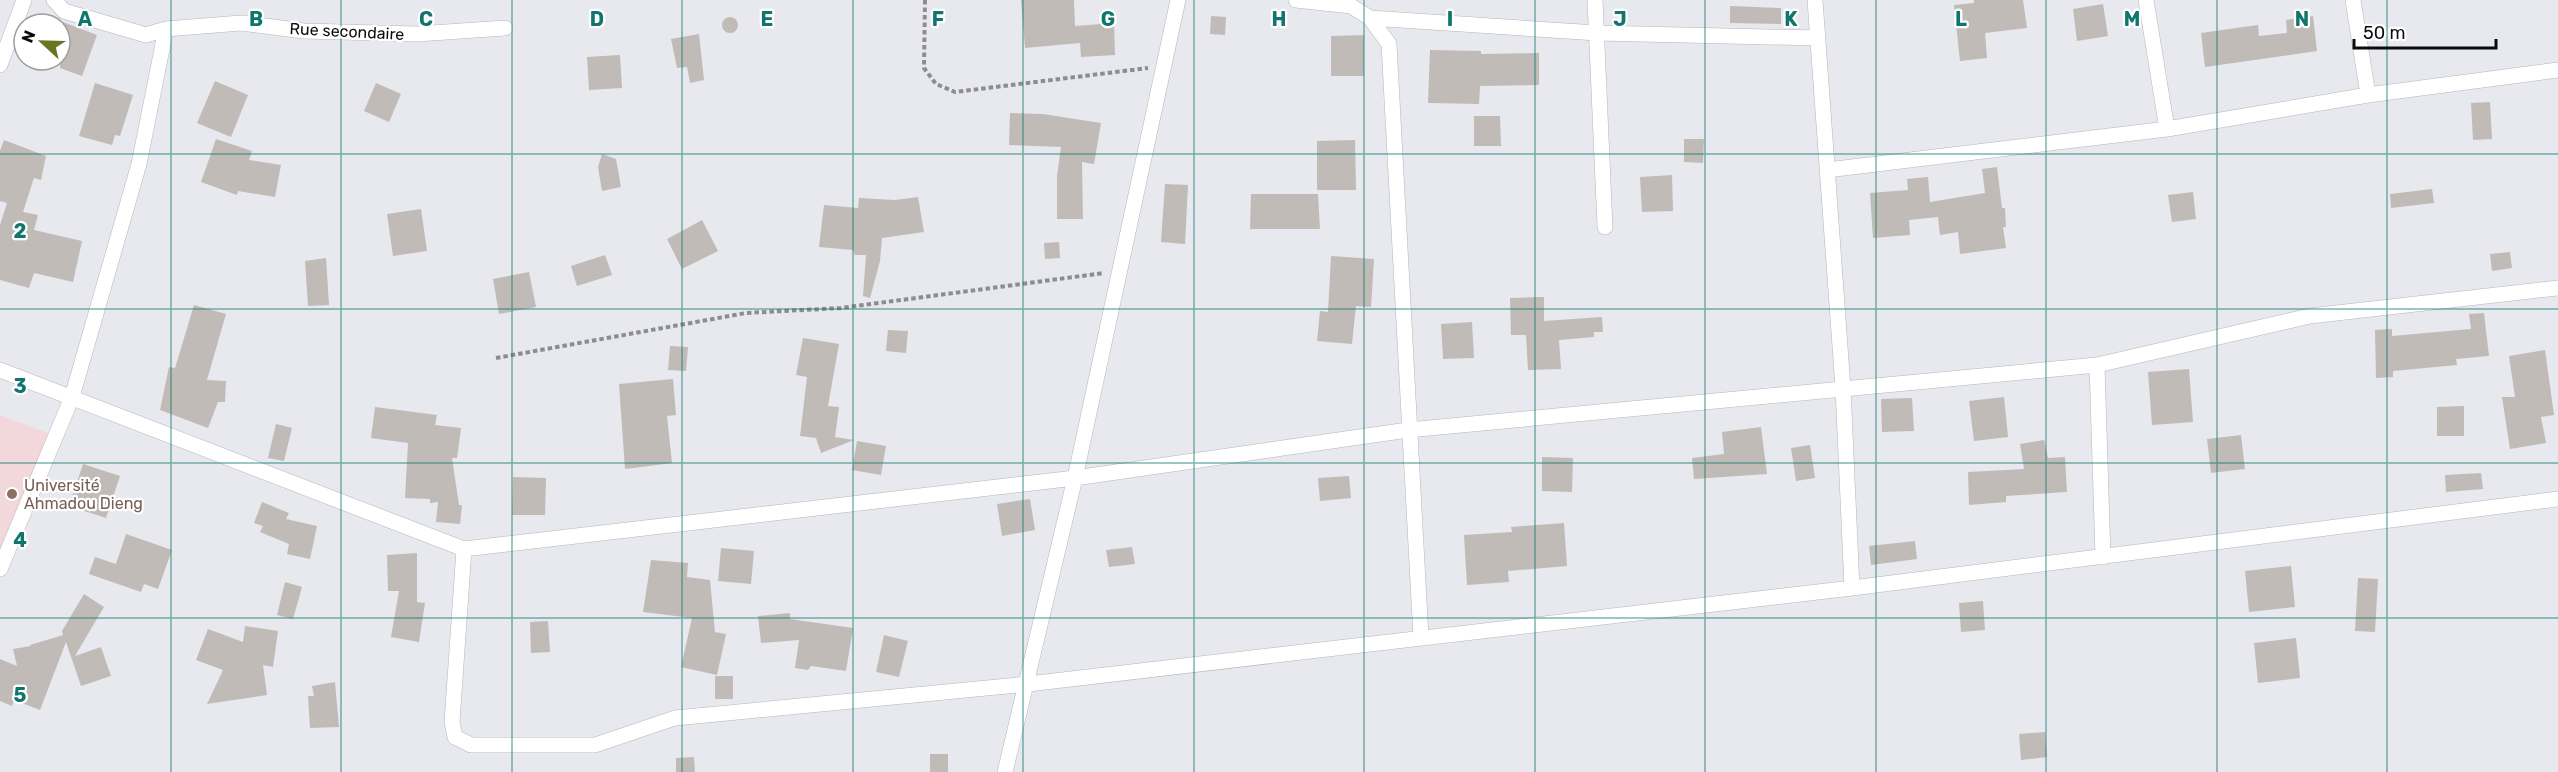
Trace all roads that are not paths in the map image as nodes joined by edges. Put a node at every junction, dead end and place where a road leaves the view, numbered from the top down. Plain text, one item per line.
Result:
1 (24, 0) edge
2 (54, 0) edge
3 (1178, 0) edge
4 (1296, 0) edge
5 (1595, 0) edge
6 (1815, 0) edge
7 (2146, 0) edge
8 (2353, 0) edge
9 (1370, 18) junction
10 (505, 28) dead end
11 (166, 29) junction
12 (1597, 33) junction
13 (1818, 38) junction
14 (0, 65) edge
15 (2558, 70) edge
16 (2368, 95) junction
17 (2167, 129) junction
18 (1827, 170) junction
19 (1605, 227) dead end
20 (2558, 288) edge
21 (2097, 365) junction
22 (0, 370) edge
23 (1843, 388) junction
24 (72, 397) junction
25 (1408, 430) junction
26 (1075, 478) junction
27 (2558, 499) edge
28 (464, 549) junction
29 (2103, 556) junction
30 (0, 569) edge
31 (1852, 588) junction
32 (1421, 638) junction
33 (1028, 684) junction
34 (1005, 772) edge

1 - 14 street
2 - 11 street, Rue secondaire
3 - 26 street
4 - 9 street
5 - 12 street
6 - 13 street
7 - 17 street
8 - 16 street
9 - 12 street
9 - 25 street
10 - 11 street, Rue secondaire
11 - 24 street
12 - 13 street
12 - 19 street
13 - 18 street
15 - 16 street
16 - 17 street
17 - 18 street
18 - 23 street
20 - 21 street
21 - 23 street
21 - 29 street
22 - 24 street
23 - 25 street
23 - 31 street
24 - 28 street
24 - 30 street
25 - 26 street
25 - 32 street
26 - 28 street
26 - 33 street
27 - 29 street
28 - 33 street
29 - 31 street
31 - 32 street
32 - 33 street
33 - 34 street

